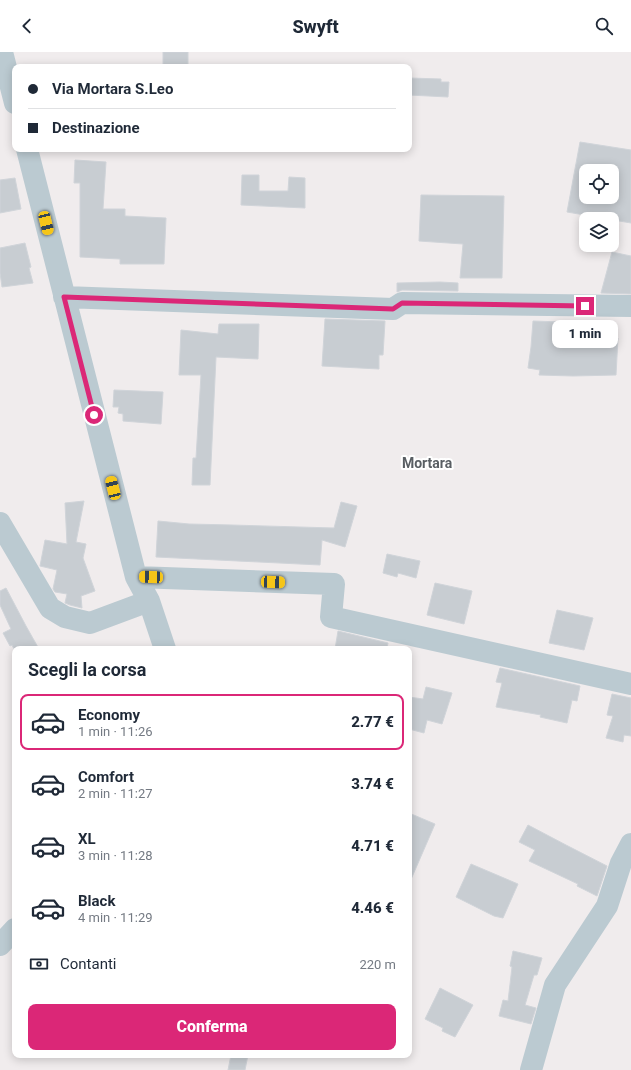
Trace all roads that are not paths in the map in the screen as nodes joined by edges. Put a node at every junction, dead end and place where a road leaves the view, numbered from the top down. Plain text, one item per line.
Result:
1 (2, 52) edge
2 (12, 91) edge
3 (28, 152) edge
4 (64, 297) junction
5 (631, 306) edge
6 (0, 523) edge
7 (136, 577) junction
8 (149, 601) junction
9 (164, 646) edge
10 (631, 684) edge
11 (631, 844) edge
12 (12, 932) edge
13 (0, 945) edge
14 (531, 1070) edge

1 - 2 street
3 - 4 street
4 - 5 street
4 - 7 street
6 - 8 street
7 - 8 street
7 - 10 street
8 - 9 street
11 - 14 street
12 - 13 street

